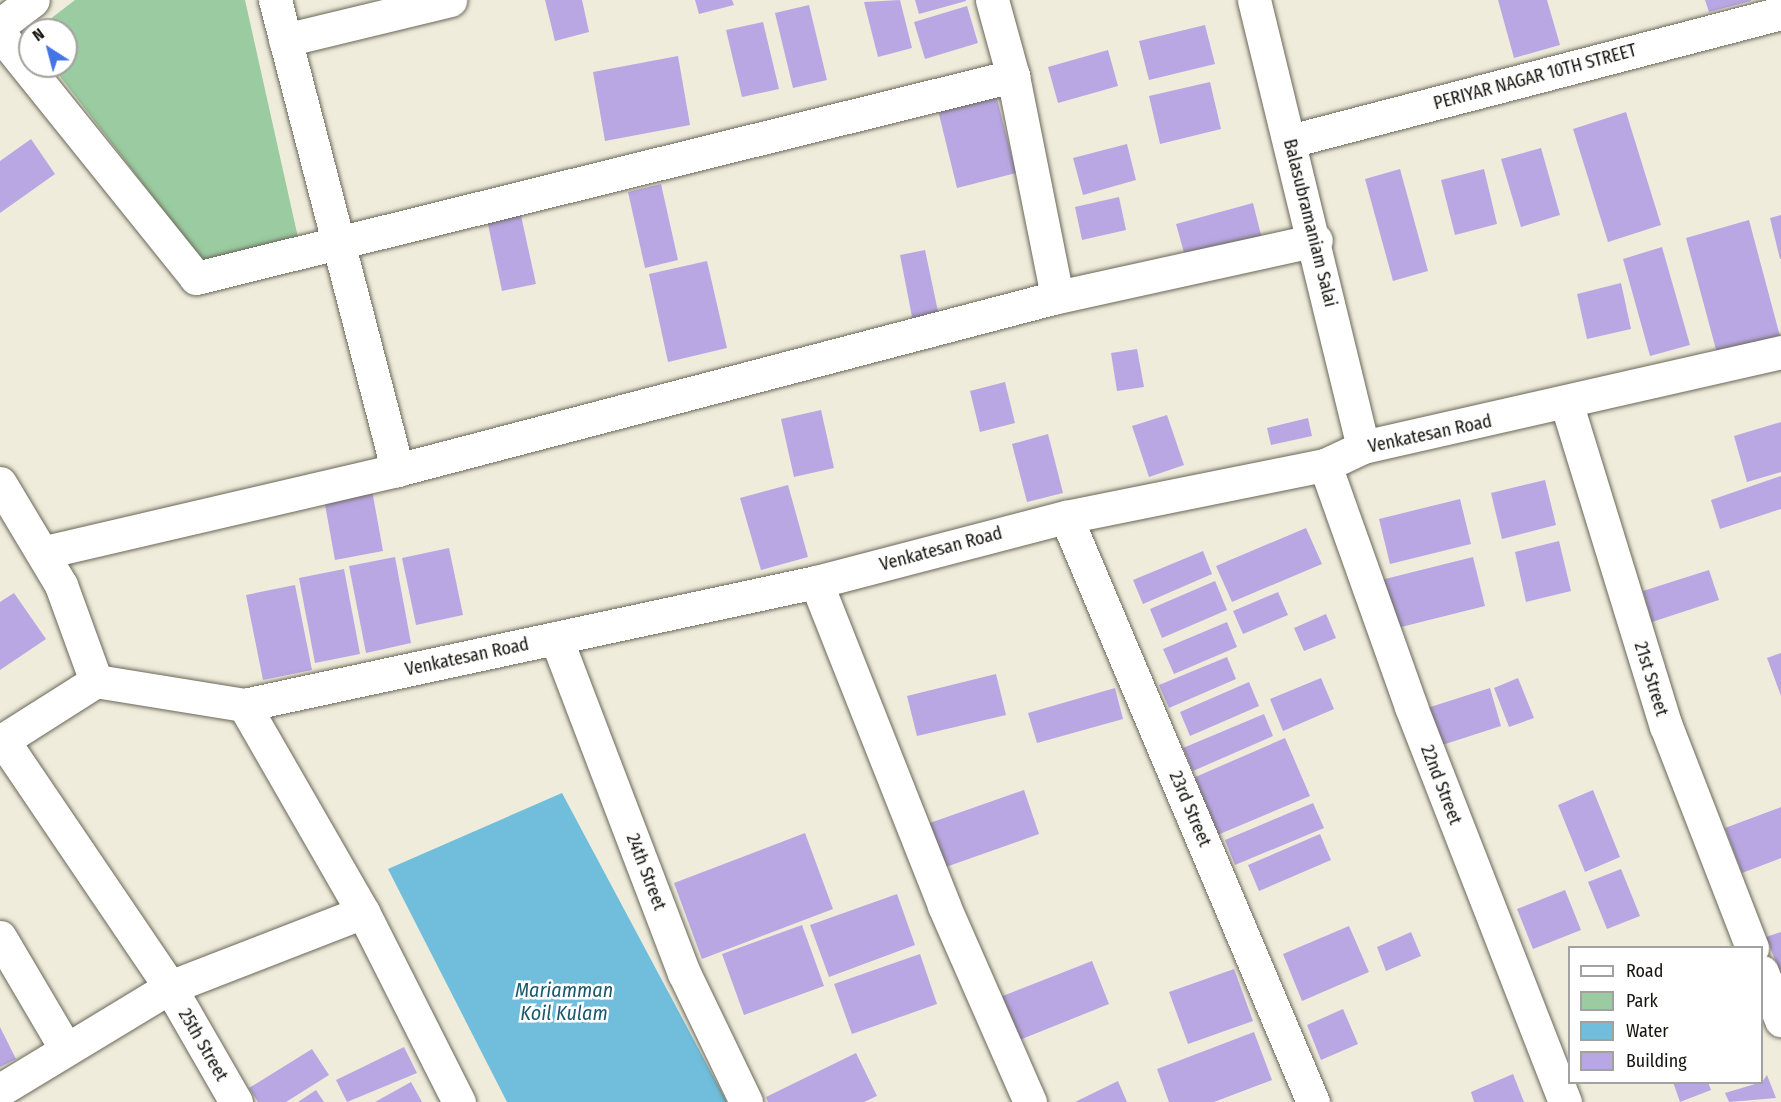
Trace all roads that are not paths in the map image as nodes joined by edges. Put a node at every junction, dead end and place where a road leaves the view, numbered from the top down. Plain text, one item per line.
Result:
1 (33, 0) edge
2 (275, 0) edge
3 (450, 0) edge
4 (992, 0) edge
5 (1254, 0) edge
6 (1781, 13) edge
7 (0, 24) edge
8 (0, 34) edge
9 (285, 40) junction
10 (1013, 76) junction
11 (1290, 141) junction
12 (1316, 240) junction
13 (338, 242) junction
14 (1057, 297) junction
15 (1781, 352) edge
16 (1568, 405) junction
17 (1364, 447) junction
18 (1324, 465) junction
19 (397, 470) junction
20 (0, 483) edge
21 (1066, 517) junction
22 (45, 552) junction
23 (816, 582) junction
24 (556, 638) junction
25 (96, 681) junction
26 (244, 705) junction
27 (2, 738) edge
28 (363, 912) junction
29 (0, 937) edge
30 (1751, 946) edge
31 (1763, 977) edge
32 (170, 987) junction
33 (1781, 1020) edge
34 (66, 1049) junction
35 (0, 1090) edge
36 (236, 1102) edge
37 (459, 1102) edge
38 (746, 1102) edge
39 (1030, 1102) edge
40 (1313, 1102) edge
41 (1565, 1102) edge

1 - 7 street
2 - 9 street
3 - 9 street
4 - 10 street
5 - 11 street, Balasubramaniam Salai
6 - 11 street, PERIYAR NAGAR 10TH STREET
8 - 13 street
9 - 13 street
10 - 13 street
10 - 14 street
11 - 12 street, Balasubramaniam Salai
12 - 14 street
12 - 17 street, Balasubramaniam Salai
13 - 19 street
14 - 19 street
15 - 16 street, Venkatesan Road
16 - 17 street, Venkatesan Road
16 - 30 street, 21st Street
17 - 18 street, Venkatesan Road
18 - 21 street, Venkatesan Road
18 - 41 street, 22nd Street
19 - 22 street
20 - 22 street
21 - 23 street, Venkatesan Road
21 - 40 street, 23rd Street
22 - 25 street
23 - 24 street, Venkatesan Road
23 - 39 street
24 - 26 street, Venkatesan Road
24 - 38 street, 24th Street
25 - 26 street, Venkatesan Road
25 - 27 street
26 - 28 street
27 - 32 street, 25th Street
28 - 32 street
28 - 37 street
29 - 34 street
31 - 33 street
32 - 34 street
32 - 36 street, 25th Street
34 - 35 street

